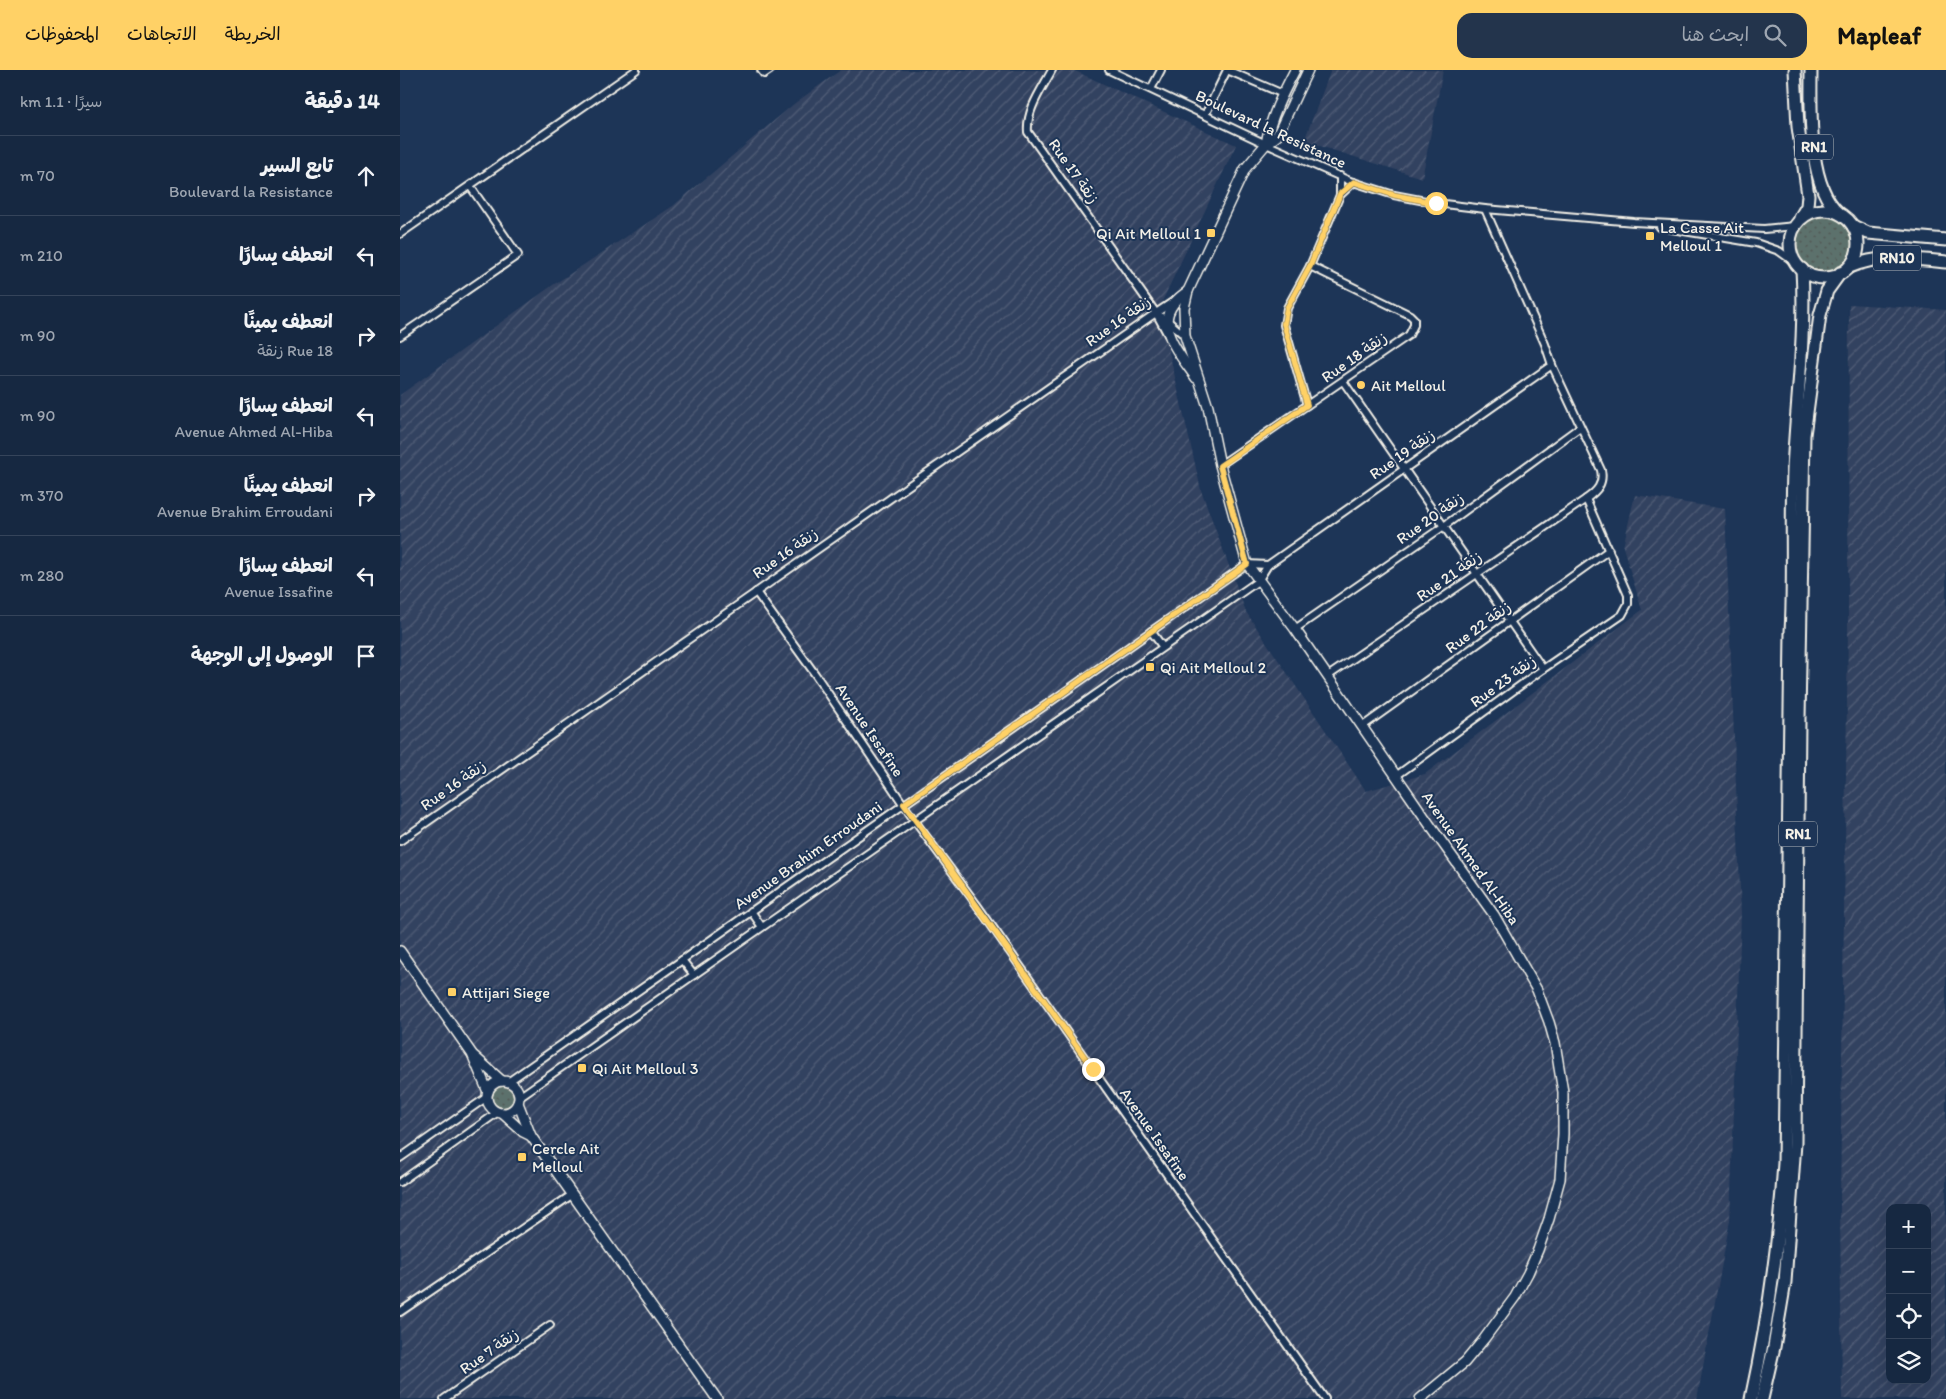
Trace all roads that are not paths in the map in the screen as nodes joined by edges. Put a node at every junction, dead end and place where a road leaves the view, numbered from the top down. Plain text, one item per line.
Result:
1 (636, 70) edge
2 (770, 70) edge
3 (1052, 70) edge
4 (1109, 70) edge
5 (1161, 70) edge
6 (1227, 70) edge
7 (1295, 70) edge
8 (1308, 70) edge
9 (1795, 70) edge
10 (1811, 70) edge
11 (762, 72) edge
12 (1151, 89) junction
13 (1283, 94) junction
14 (1205, 115) junction
15 (1266, 144) junction
16 (1340, 176) junction
17 (1354, 182) junction
18 (470, 186) junction
19 (1340, 194) junction
20 (1485, 209) junction
21 (1842, 215) junction
22 (1634, 222) junction
23 (1796, 224) junction
24 (1853, 226) junction
25 (400, 234) edge
26 (1946, 240) edge
27 (1946, 262) edge
28 (1310, 266) junction
29 (1799, 266) junction
30 (1844, 270) junction
31 (1188, 291) junction
32 (1176, 301) junction
33 (1156, 313) junction
34 (1167, 320) junction
35 (400, 336) edge
36 (1185, 336) junction
37 (1172, 342) junction
38 (1552, 366) junction
39 (1199, 382) junction
40 (1343, 382) junction
41 (1307, 405) junction
42 (1580, 428) junction
43 (1220, 466) junction
44 (1404, 469) junction
45 (1586, 499) junction
46 (1444, 526) junction
47 (1609, 550) junction
48 (1247, 564) junction
49 (1268, 565) junction
50 (1477, 574) junction
51 (1258, 581) junction
52 (756, 592) junction
53 (1510, 621) junction
54 (1295, 629) junction
55 (1151, 631) junction
56 (1162, 646) junction
57 (1543, 669) junction
58 (1328, 676) junction
59 (1363, 726) junction
60 (1396, 776) junction
61 (904, 804) junction
62 (914, 820) junction
63 (400, 841) edge
64 (751, 912) junction
65 (762, 927) junction
66 (400, 951) edge
67 (682, 960) junction
68 (694, 975) junction
69 (472, 1054) junction
70 (505, 1081) junction
71 (488, 1094) junction
72 (519, 1100) junction
73 (500, 1113) junction
74 (531, 1136) junction
75 (400, 1158) edge
76 (400, 1182) edge
77 (573, 1194) junction
78 (400, 1312) edge
79 (550, 1326) dead end
80 (444, 1399) edge
81 (717, 1399) edge
82 (1325, 1399) edge
83 (1420, 1399) edge
84 (1751, 1399) edge
85 (1762, 1399) edge

1 - 18 street
2 - 11 street
3 - 33 street, Rue 17 زنقة
4 - 12 street, Boulevard la Resistance
5 - 12 street
6 - 13 street
6 - 14 street
7 - 13 street
8 - 15 street, Avenue Ahmed Al-Hiba
9 - 23 highway, RN1
10 - 21 highway, RN1
12 - 14 street, Boulevard la Resistance
13 - 15 street
14 - 15 street, Boulevard la Resistance
15 - 16 street, Boulevard la Resistance
15 - 31 street, Avenue Ahmed Al-Hiba
16 - 17 street, Boulevard la Resistance
16 - 19 street
17 - 19 street
17 - 20 street, Boulevard la Resistance
18 - 25 street
18 - 35 street
19 - 28 street
20 - 22 street, Boulevard la Resistance
20 - 38 street
21 - 23 highway
21 - 24 highway, RN1
22 - 23 street, Boulevard la Resistance
22 - 29 street, Boulevard la Resistance
23 - 29 highway, RN1
24 - 26 highway, RN10
24 - 30 highway, RN1
27 - 30 highway, RN10
28 - 40 street, Rue 18 زنقة
28 - 41 street
29 - 30 highway
29 - 84 highway, RN1
30 - 85 highway, RN1
31 - 32 street, Rue 16 زنقة
31 - 36 street, Avenue Ahmed Al-Hiba
32 - 33 street, Rue 16 زنقة
32 - 34 street
33 - 34 street, Avenue Ahmed Al-Hiba
33 - 37 street, Rue 17 زنقة
33 - 52 street, Rue 16 زنقة
34 - 36 street, Avenue Ahmed Al-Hiba
34 - 37 street
36 - 39 street, Avenue Ahmed Al-Hiba
37 - 39 street, Rue 17 زنقة
38 - 42 street
38 - 44 street, Rue 19 زنقة
39 - 43 street, Avenue Ahmed Al-Hiba
40 - 41 street, Rue 18 زنقة
40 - 44 street
41 - 43 street, Rue 18 زنقة
42 - 45 street, Rue 21 زنقة
42 - 46 street, Rue 20 زنقة
43 - 48 street, Avenue Ahmed Al-Hiba
44 - 46 street
44 - 49 street, Rue 19 زنقة
45 - 47 street
45 - 50 street, Rue 21 زنقة
46 - 50 street
46 - 54 street, Rue 20 زنقة
47 - 53 street, Rue 22 زنقة
47 - 57 street, Rue 23 زنقة
48 - 49 street
48 - 51 street, Avenue Ahmed Al-Hiba
48 - 55 street, Avenue Brahim Erroudani
49 - 51 street, Rue 19 زنقة
50 - 53 street
50 - 58 street, Rue 21 زنقة
51 - 54 street, Avenue Ahmed Al-Hiba
51 - 56 street, Avenue Brahim Erroudani
52 - 61 street, Avenue Issafine
52 - 63 street, Rue 16 زنقة
53 - 57 street
53 - 59 street, Rue 22 زنقة
54 - 58 street, Avenue Ahmed Al-Hiba
55 - 56 street
55 - 61 street, Avenue Brahim Erroudani
56 - 62 street, Avenue Brahim Erroudani
57 - 60 street, Rue 23 زنقة
58 - 59 street, Avenue Ahmed Al-Hiba
59 - 60 street, Avenue Ahmed Al-Hiba
60 - 83 street, Avenue Ahmed Al-Hiba
61 - 62 street, Avenue Issafine
61 - 64 street, Avenue Brahim Erroudani
62 - 65 street, Avenue Brahim Erroudani
62 - 82 street, Avenue Issafine
64 - 65 street
64 - 67 street, Avenue Brahim Erroudani
65 - 68 street, Avenue Brahim Erroudani
66 - 69 street
67 - 68 street
67 - 70 street, Avenue Brahim Erroudani
68 - 72 street, Avenue Brahim Erroudani
69 - 70 street
69 - 71 street
70 - 71 street
70 - 72 street
71 - 73 street
71 - 75 street
72 - 73 street
72 - 74 street
73 - 74 street
73 - 76 street
74 - 77 street
77 - 78 street
77 - 81 street
79 - 80 street, Rue 7 زنقة

